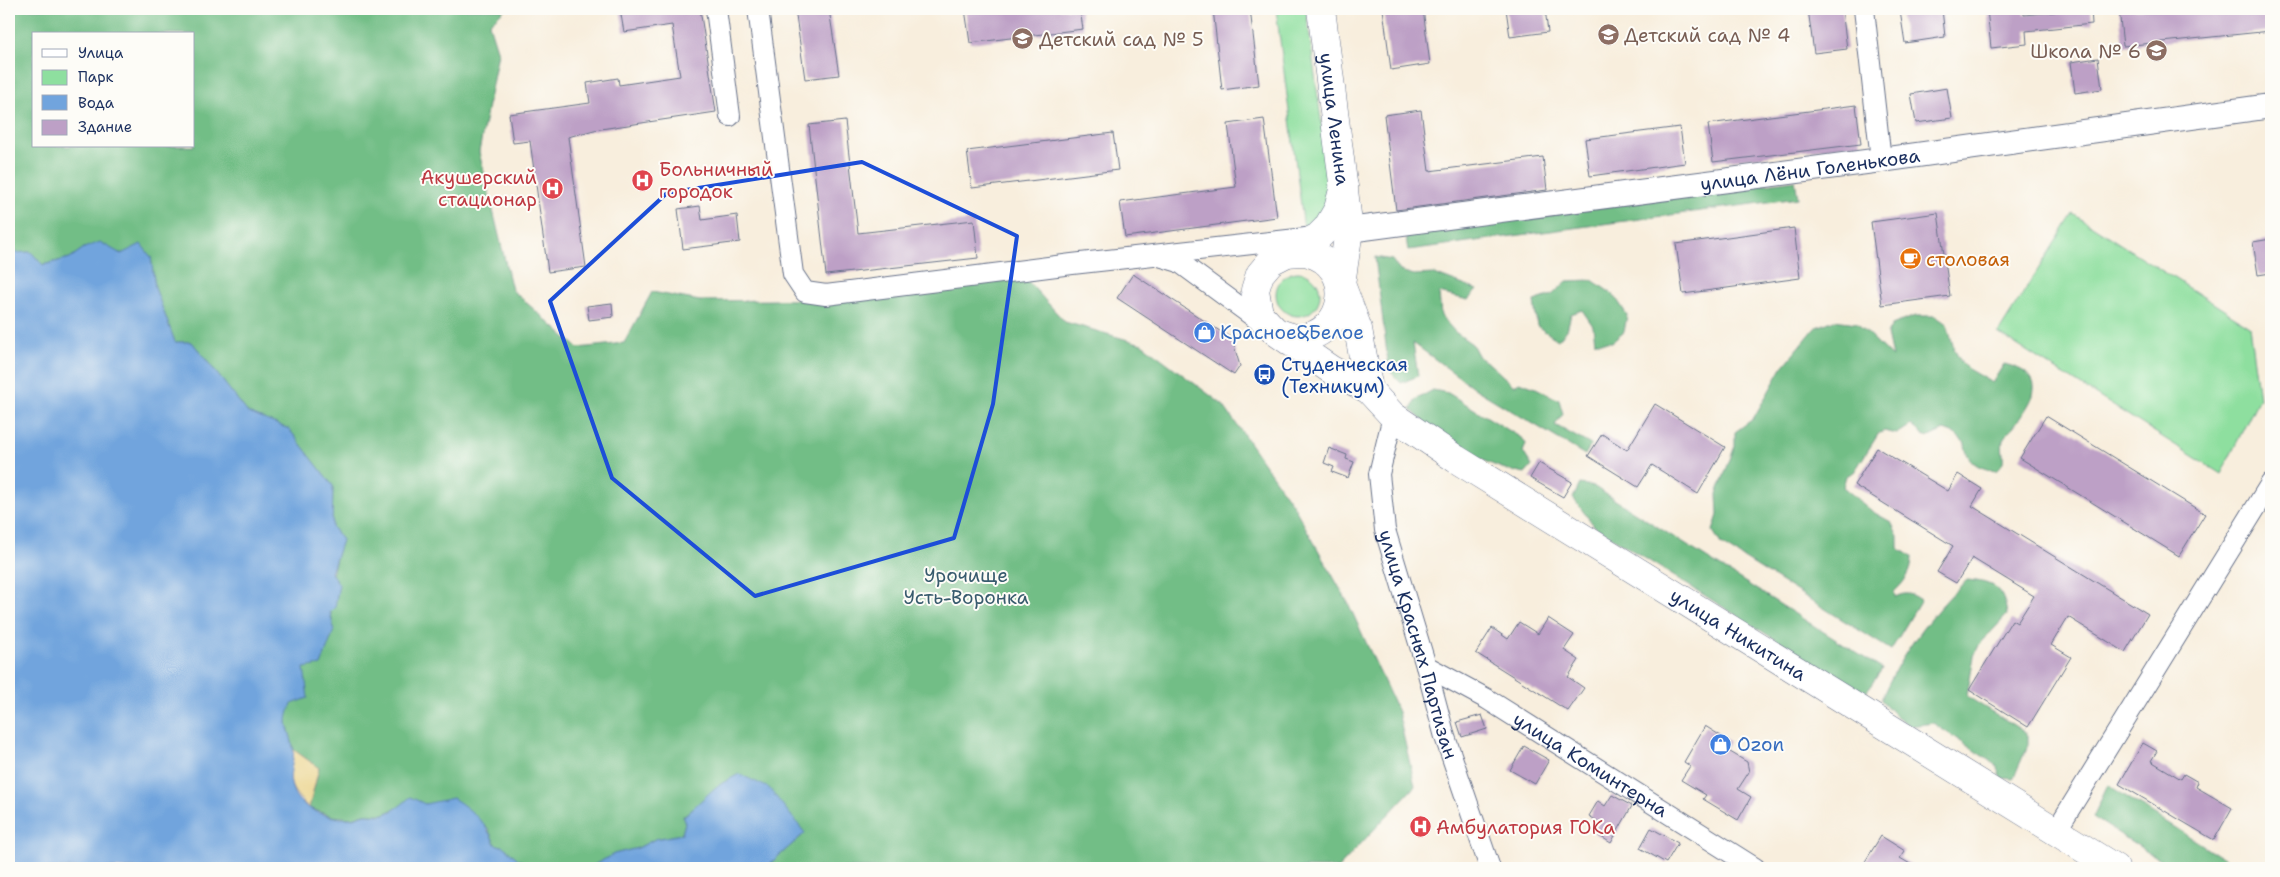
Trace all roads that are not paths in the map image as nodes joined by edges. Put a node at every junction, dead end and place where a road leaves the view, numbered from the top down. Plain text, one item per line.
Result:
1 (716, 9) edge
2 (758, 9) edge
3 (1321, 9) edge
4 (1864, 9) edge
5 (2271, 106) edge
6 (730, 116) dead end
7 (1881, 160) junction
8 (1344, 186) junction
9 (1349, 230) junction
10 (1318, 237) junction
11 (1286, 254) junction
12 (1154, 255) junction
13 (1341, 284) junction
14 (1276, 332) junction
15 (1369, 390) junction
16 (1393, 416) junction
17 (2271, 483) edge
18 (1426, 666) junction
19 (2056, 831) junction
20 (1490, 868) edge
21 (1755, 868) edge
22 (2116, 868) edge

1 - 6 street
2 - 12 street
3 - 8 main road, улица Ленина
4 - 7 street
5 - 7 street, улица Лёни Голенькова
7 - 9 street, улица Лёни Голенькова
8 - 9 main road, улица Ленина
8 - 10 main road
9 - 10 street
9 - 13 main road, улица Ленина
10 - 11 main road
10 - 12 street
11 - 13 main road
11 - 14 main road
12 - 14 street
13 - 14 main road
13 - 15 main road
14 - 15 main road
15 - 16 main road, улица Никитина
16 - 18 street, улица Красных Партизан
16 - 19 main road, улица Никитина
17 - 19 street
18 - 20 street, улица Красных Партизан
18 - 21 street, улица Коминтерна
19 - 22 main road, улица Никитина

